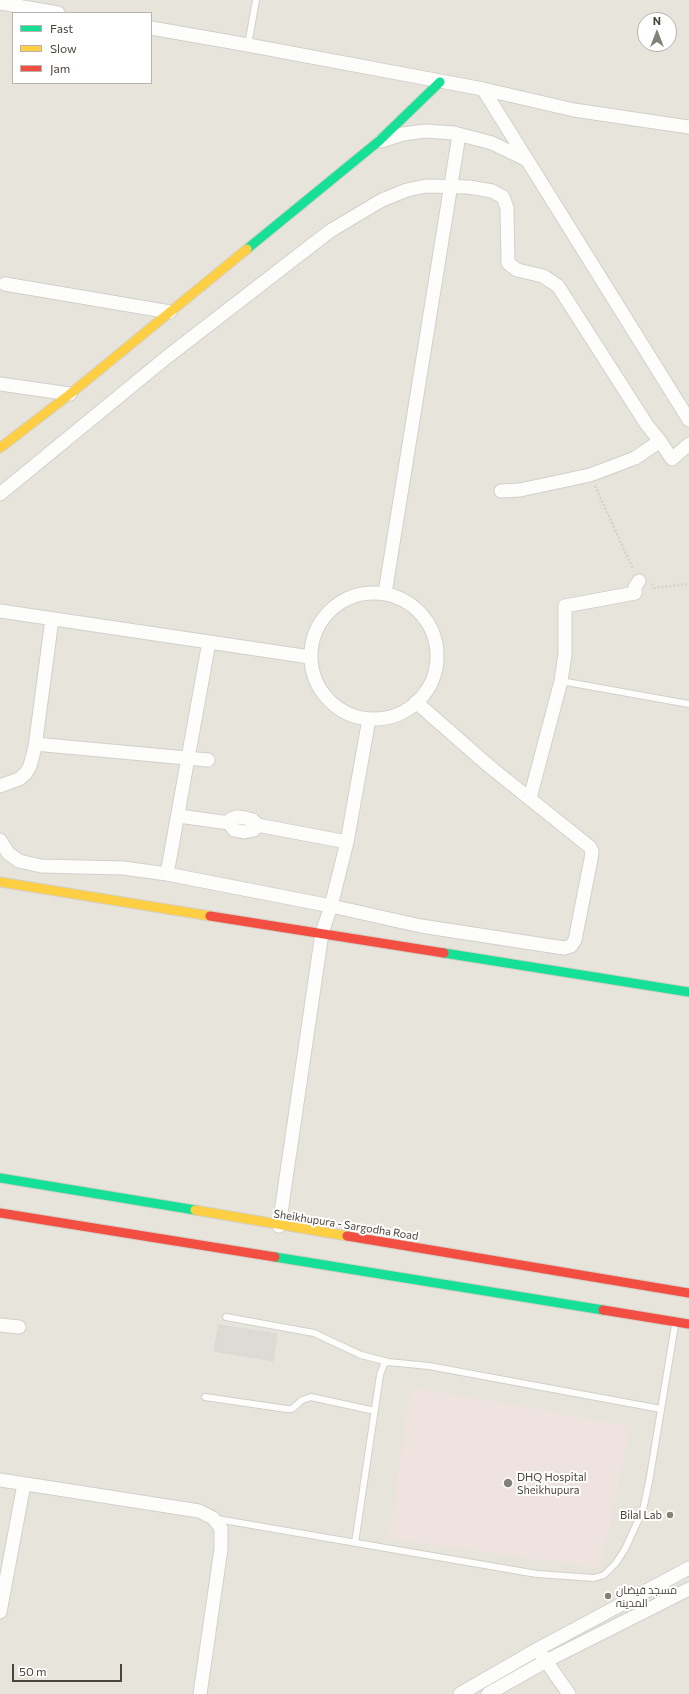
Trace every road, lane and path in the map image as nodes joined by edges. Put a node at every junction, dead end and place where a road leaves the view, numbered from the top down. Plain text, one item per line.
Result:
1 (256, 0) edge
2 (0, 3) edge
3 (52, 12) edge
4 (152, 28) edge
5 (248, 45) junction
6 (440, 82) junction
7 (483, 89) junction
8 (689, 127) edge
9 (459, 135) junction
10 (379, 141) junction
11 (529, 161) junction
12 (451, 186) junction
13 (5, 284) dead end
14 (170, 312) junction
15 (0, 384) edge
16 (70, 394) junction
17 (688, 415) edge
18 (660, 441) junction
19 (689, 444) edge
20 (0, 448) edge
21 (590, 475) junction
22 (501, 490) dead end
23 (0, 494) edge
24 (639, 581) junction
25 (689, 584) edge
26 (385, 593) junction
27 (0, 611) edge
28 (52, 618) junction
29 (209, 642) junction
30 (310, 657) junction
31 (561, 680) junction
32 (416, 702) junction
33 (689, 704) edge
34 (370, 719) junction
35 (35, 744) junction
36 (189, 757) junction
37 (208, 760) dead end
38 (0, 786) edge
39 (530, 798) junction
40 (179, 816) junction
41 (0, 840) edge
42 (347, 842) junction
43 (167, 874) junction
44 (0, 882) edge
45 (331, 906) junction
46 (322, 933) junction
47 (689, 992) edge
48 (0, 1178) edge
49 (0, 1213) edge
50 (279, 1226) junction
51 (689, 1293) edge
52 (226, 1317) dead end
53 (675, 1322) junction
54 (689, 1324) edge
55 (0, 1325) edge
56 (19, 1327) dead end
57 (388, 1362) junction
58 (205, 1397) dead end
59 (661, 1409) junction
60 (375, 1411) junction
61 (0, 1480) edge
62 (24, 1484) junction
63 (213, 1518) junction
64 (355, 1543) junction
65 (689, 1568) edge
66 (689, 1588) edge
67 (0, 1612) edge
68 (538, 1649) junction
69 (546, 1661) junction
70 (200, 1694) edge
71 (460, 1694) edge
72 (488, 1694) edge
73 (569, 1694) edge

1 - 5 lane
2 - 3 street
4 - 5 street
5 - 6 street
6 - 7 street
6 - 10 main road
7 - 8 street
7 - 11 street
9 - 10 street
9 - 11 street
9 - 12 street
10 - 14 main road
11 - 17 street
12 - 18 street
12 - 23 street
12 - 26 street
13 - 14 street
14 - 16 main road
15 - 16 street
16 - 20 main road
18 - 19 street
18 - 21 street
21 - 22 street
21 - 24 path
24 - 25 path
24 - 31 street
26 - 30 street
26 - 32 street
27 - 28 street
28 - 29 street
28 - 35 street
29 - 30 street
29 - 36 street
30 - 34 street
31 - 33 lane
31 - 39 street
32 - 34 street
32 - 39 street
34 - 42 street
35 - 36 street
35 - 38 street
36 - 37 street
36 - 40 street
39 - 45 street
40 - 42 street
40 - 43 street
41 - 43 street
42 - 45 street
43 - 45 street
44 - 46 main road
45 - 46 street
46 - 47 main road
46 - 50 street
48 - 50 main road, Sheikhupura - Sargodha Road
49 - 53 main road
50 - 51 main road, Sheikhupura - Sargodha Road
52 - 57 lane
53 - 54 main road
53 - 59 lane
55 - 56 street
57 - 59 lane
57 - 60 lane
58 - 60 lane
59 - 64 lane
60 - 64 lane
61 - 62 street
62 - 63 street
62 - 67 street
63 - 64 lane
63 - 70 street
65 - 68 street
66 - 69 street
68 - 69 street
68 - 71 street
69 - 72 street
69 - 73 street

